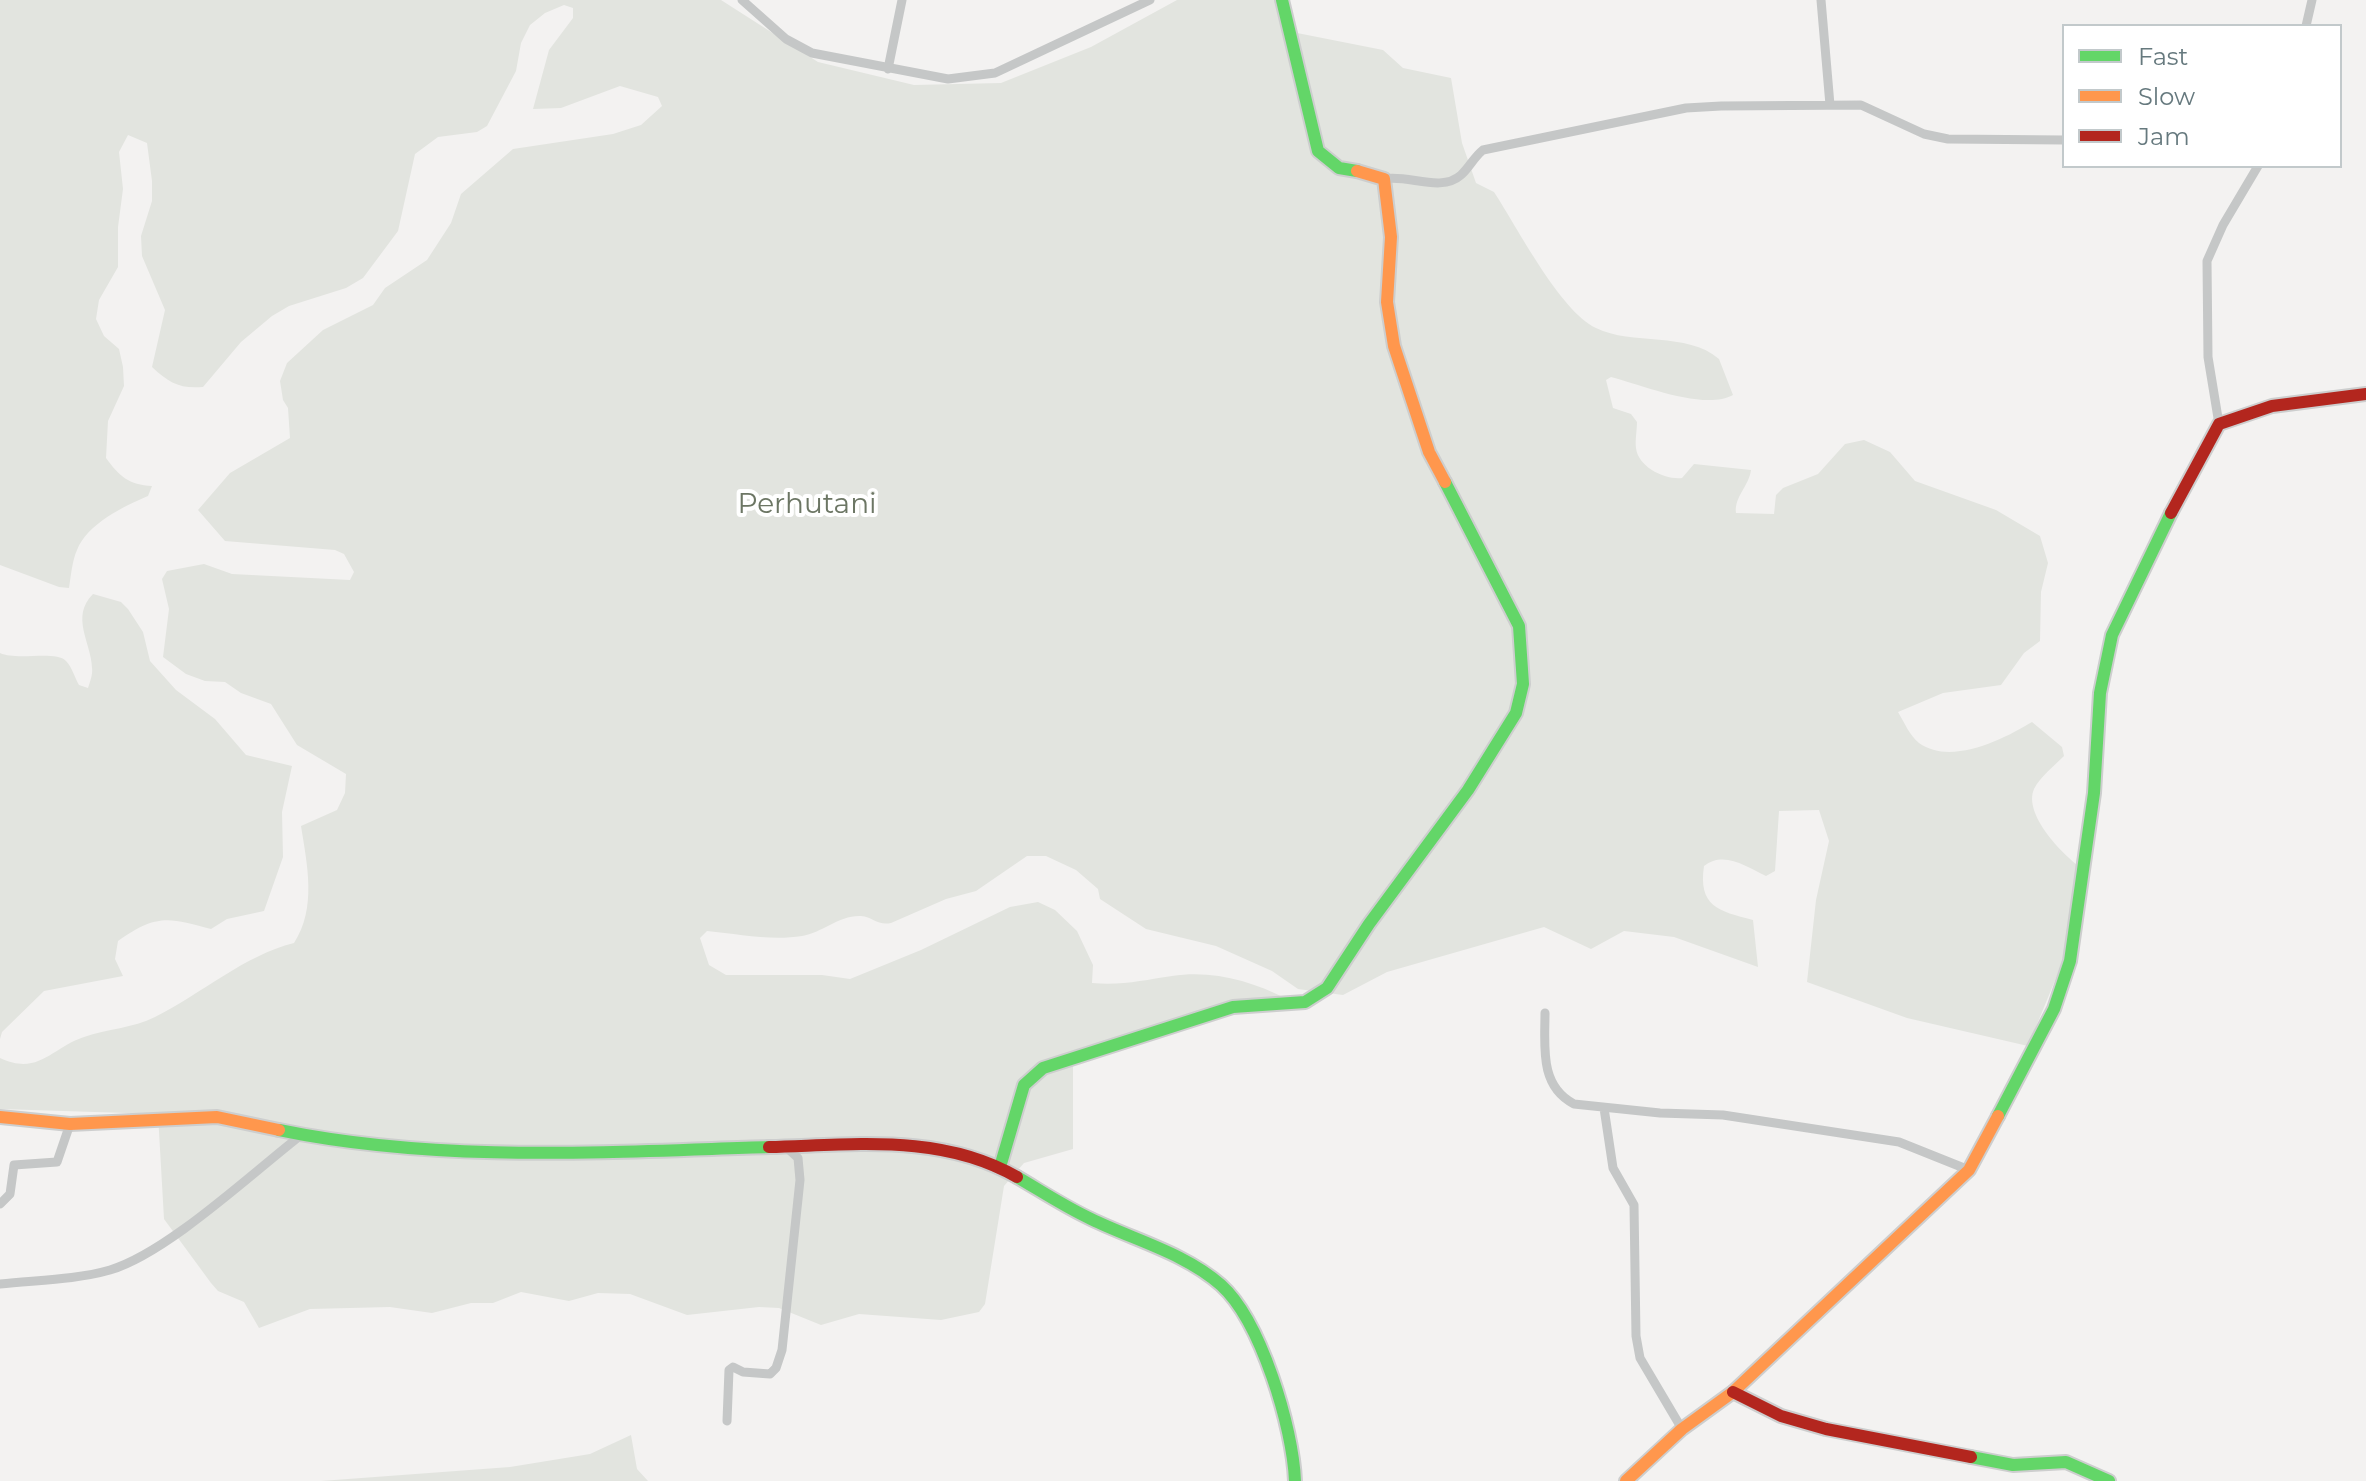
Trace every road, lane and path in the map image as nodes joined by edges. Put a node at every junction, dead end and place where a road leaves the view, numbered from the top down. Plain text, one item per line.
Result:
1 (742, 0) edge
2 (902, 0) edge
3 (1150, 0) edge
4 (1282, 0) edge
5 (1821, 0) edge
6 (2312, 0) edge
7 (2306, 24) edge
8 (888, 69) junction
9 (1830, 105) junction
10 (2062, 140) edge
11 (2257, 168) edge
12 (1384, 179) junction
13 (2366, 394) edge
14 (2219, 424) junction
15 (1545, 1013) dead end
16 (1604, 1108) junction
17 (0, 1117) edge
18 (70, 1124) junction
19 (300, 1136) junction
20 (786, 1147) junction
21 (1000, 1167) junction
22 (1969, 1170) junction
23 (0, 1204) edge
24 (0, 1284) edge
25 (1733, 1392) junction
26 (727, 1421) dead end
27 (1682, 1429) junction
28 (1295, 1481) edge
29 (1626, 1481) edge
30 (2109, 1481) edge

1 - 8 street
2 - 8 street
3 - 8 street
4 - 12 street
5 - 9 street
6 - 7 street
9 - 10 street
9 - 12 street
11 - 14 street
12 - 21 street
13 - 14 street
14 - 22 street
15 - 16 street
16 - 22 street
16 - 27 street
17 - 18 street
18 - 19 street
18 - 23 street
19 - 20 street
19 - 24 street
20 - 21 street
20 - 26 street
21 - 28 street
22 - 25 street
25 - 27 street
25 - 30 street
27 - 29 street

